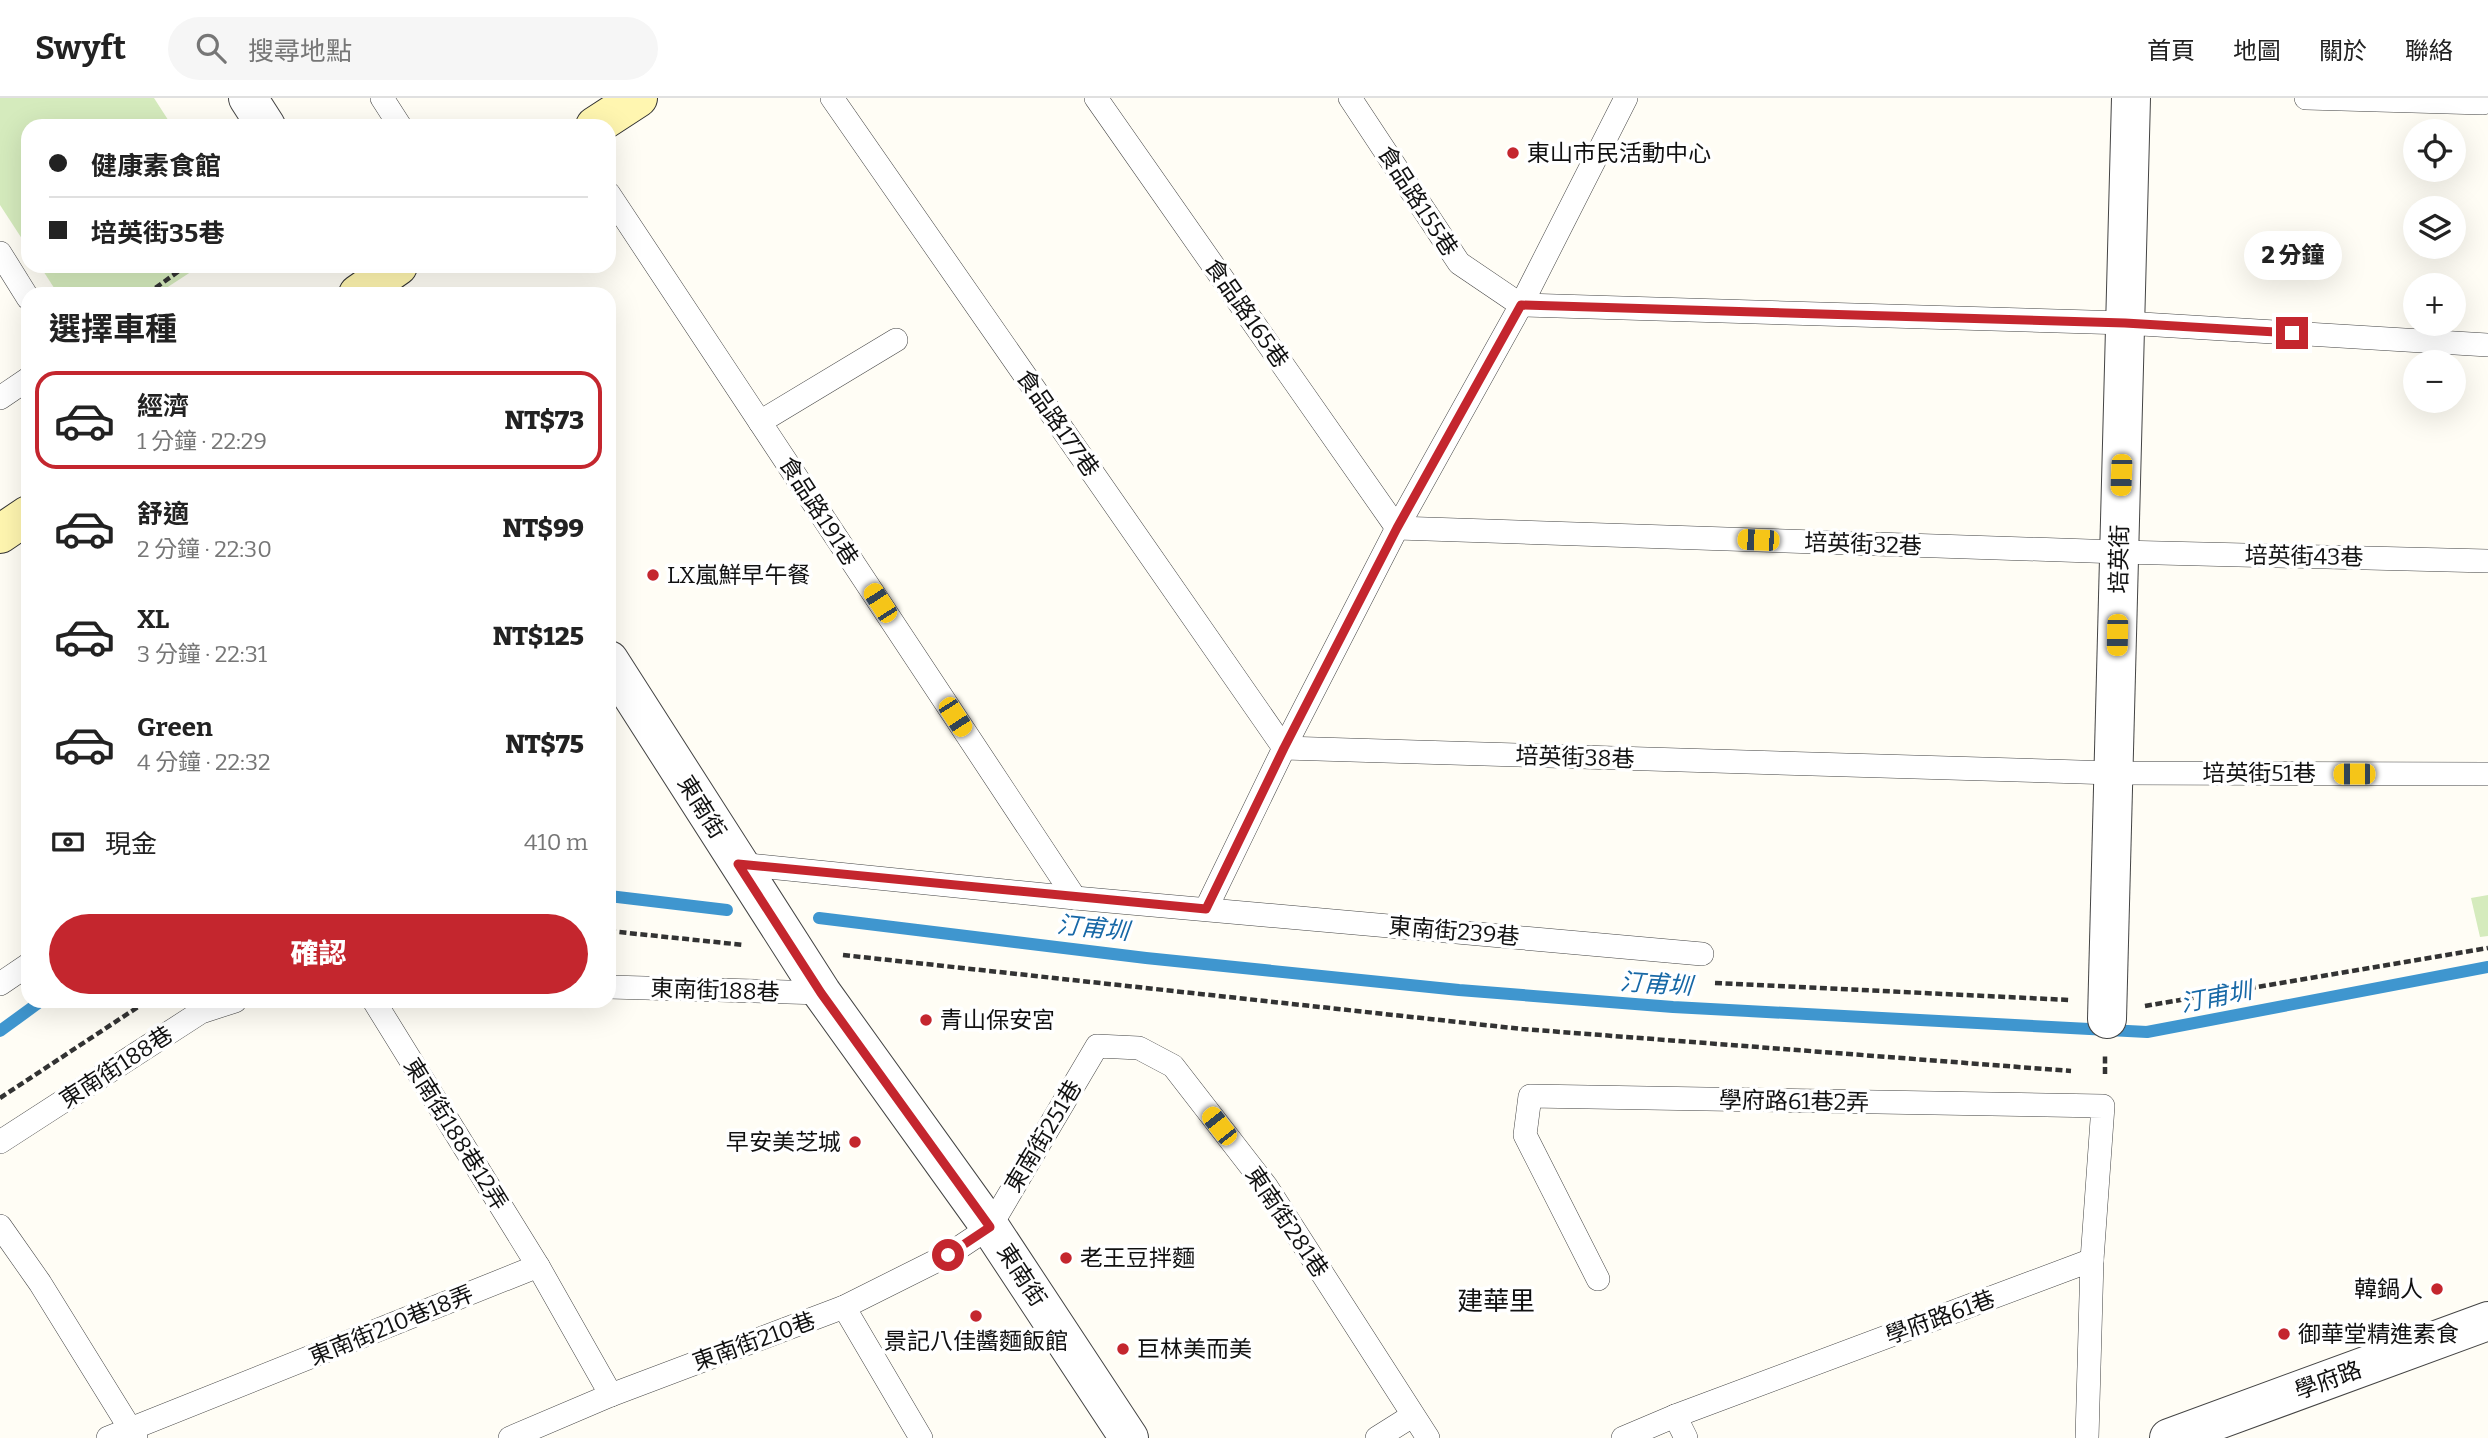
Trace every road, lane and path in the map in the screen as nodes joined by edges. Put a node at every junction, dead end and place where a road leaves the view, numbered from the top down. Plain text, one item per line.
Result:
1 (248, 98) edge
2 (382, 98) edge
3 (638, 98) edge
4 (832, 98) edge
5 (1096, 98) edge
6 (1350, 98) edge
7 (1626, 98) edge
8 (2131, 98) edge
9 (2306, 98) edge
10 (2485, 104) edge
11 (262, 119) edge
12 (396, 119) edge
13 (606, 119) edge
14 (616, 205) edge
15 (0, 253) edge
16 (176, 273) edge
17 (21, 287) edge
18 (157, 287) edge
19 (1521, 305) junction
20 (2125, 323) junction
21 (896, 340) dead end
22 (2488, 345) edge
23 (21, 384) edge
24 (0, 398) edge
25 (760, 422) junction
26 (21, 520) edge
27 (1397, 528) junction
28 (0, 534) edge
29 (2119, 552) junction
30 (2488, 561) edge
31 (616, 671) edge
32 (1284, 748) junction
33 (2113, 773) junction
34 (2488, 775) edge
35 (738, 864) junction
36 (1075, 898) junction
37 (1206, 909) junction
38 (616, 932) edge
39 (793, 950) junction
40 (1702, 954) dead end
41 (21, 970) edge
42 (0, 984) edge
43 (616, 987) edge
44 (821, 993) junction
45 (135, 1008) edge
46 (213, 1008) edge
47 (378, 1008) edge
48 (2107, 1019) joint
49 (1097, 1046) joint
50 (2077, 1072) dead end
51 (0, 1098) edge
52 (2103, 1106) junction
53 (0, 1142) edge
54 (0, 1226) edge
55 (990, 1227) junction
56 (2092, 1260) junction
57 (538, 1266) junction
58 (1598, 1279) dead end
59 (844, 1307) junction
60 (2488, 1321) edge
61 (611, 1395) junction
62 (1412, 1416) junction
63 (1675, 1416) junction
64 (133, 1434) edge
65 (108, 1438) edge
66 (510, 1438) edge
67 (920, 1438) edge
68 (1129, 1438) edge
69 (1377, 1438) edge
70 (1428, 1438) edge
71 (1623, 1438) edge
72 (1686, 1438) edge
73 (2087, 1438) edge
74 (2169, 1438) edge

1 - 11 street
2 - 12 lane
3 - 13 street
4 - 32 lane, 食品路177巷
5 - 27 lane, 食品路165巷
6 - 19 lane, 食品路155巷
7 - 19 lane
8 - 20 street, 培英街
9 - 10 lane
14 - 25 lane, 食品路191巷
15 - 17 lane
16 - 18 path
19 - 20 lane
19 - 27 lane
20 - 22 lane
20 - 29 street, 培英街
21 - 25 lane
23 - 24 lane
25 - 36 lane, 食品路191巷
26 - 28 street
27 - 29 lane, 培英街32巷
27 - 32 lane
29 - 30 lane, 培英街43巷
29 - 33 street, 培英街
31 - 35 street, 東南街
32 - 33 lane, 培英街38巷
32 - 37 lane
33 - 34 lane, 培英街51巷
33 - 48 street, 培英街
35 - 36 lane, 東南街239巷
35 - 39 street, 東南街
36 - 37 lane, 東南街239巷
37 - 40 lane, 東南街239巷
38 - 39 path
39 - 44 street, 東南街
39 - 50 path
41 - 42 lane
43 - 44 lane, 東南街188巷
44 - 55 street, 東南街
45 - 51 path
46 - 53 lane, 東南街188巷
47 - 57 lane, 東南街188巷12弄
48 - 52 path
49 - 55 lane, 東南街251巷
49 - 62 lane, 東南街281巷
52 - 56 lane
52 - 58 lane, 學府路61巷2弄
54 - 64 lane
55 - 59 lane, 東南街210巷
55 - 68 street, 東南街
56 - 63 lane, 學府路61巷
56 - 73 lane
57 - 61 lane
57 - 64 lane, 東南街210巷18弄
59 - 61 lane, 東南街210巷
59 - 67 lane
60 - 74 street, 學府路
61 - 66 lane, 東南街210巷
62 - 69 lane
62 - 70 lane, 東南街281巷
63 - 71 lane, 學府路61巷
63 - 72 lane
64 - 65 lane, 東南街210巷18弄

